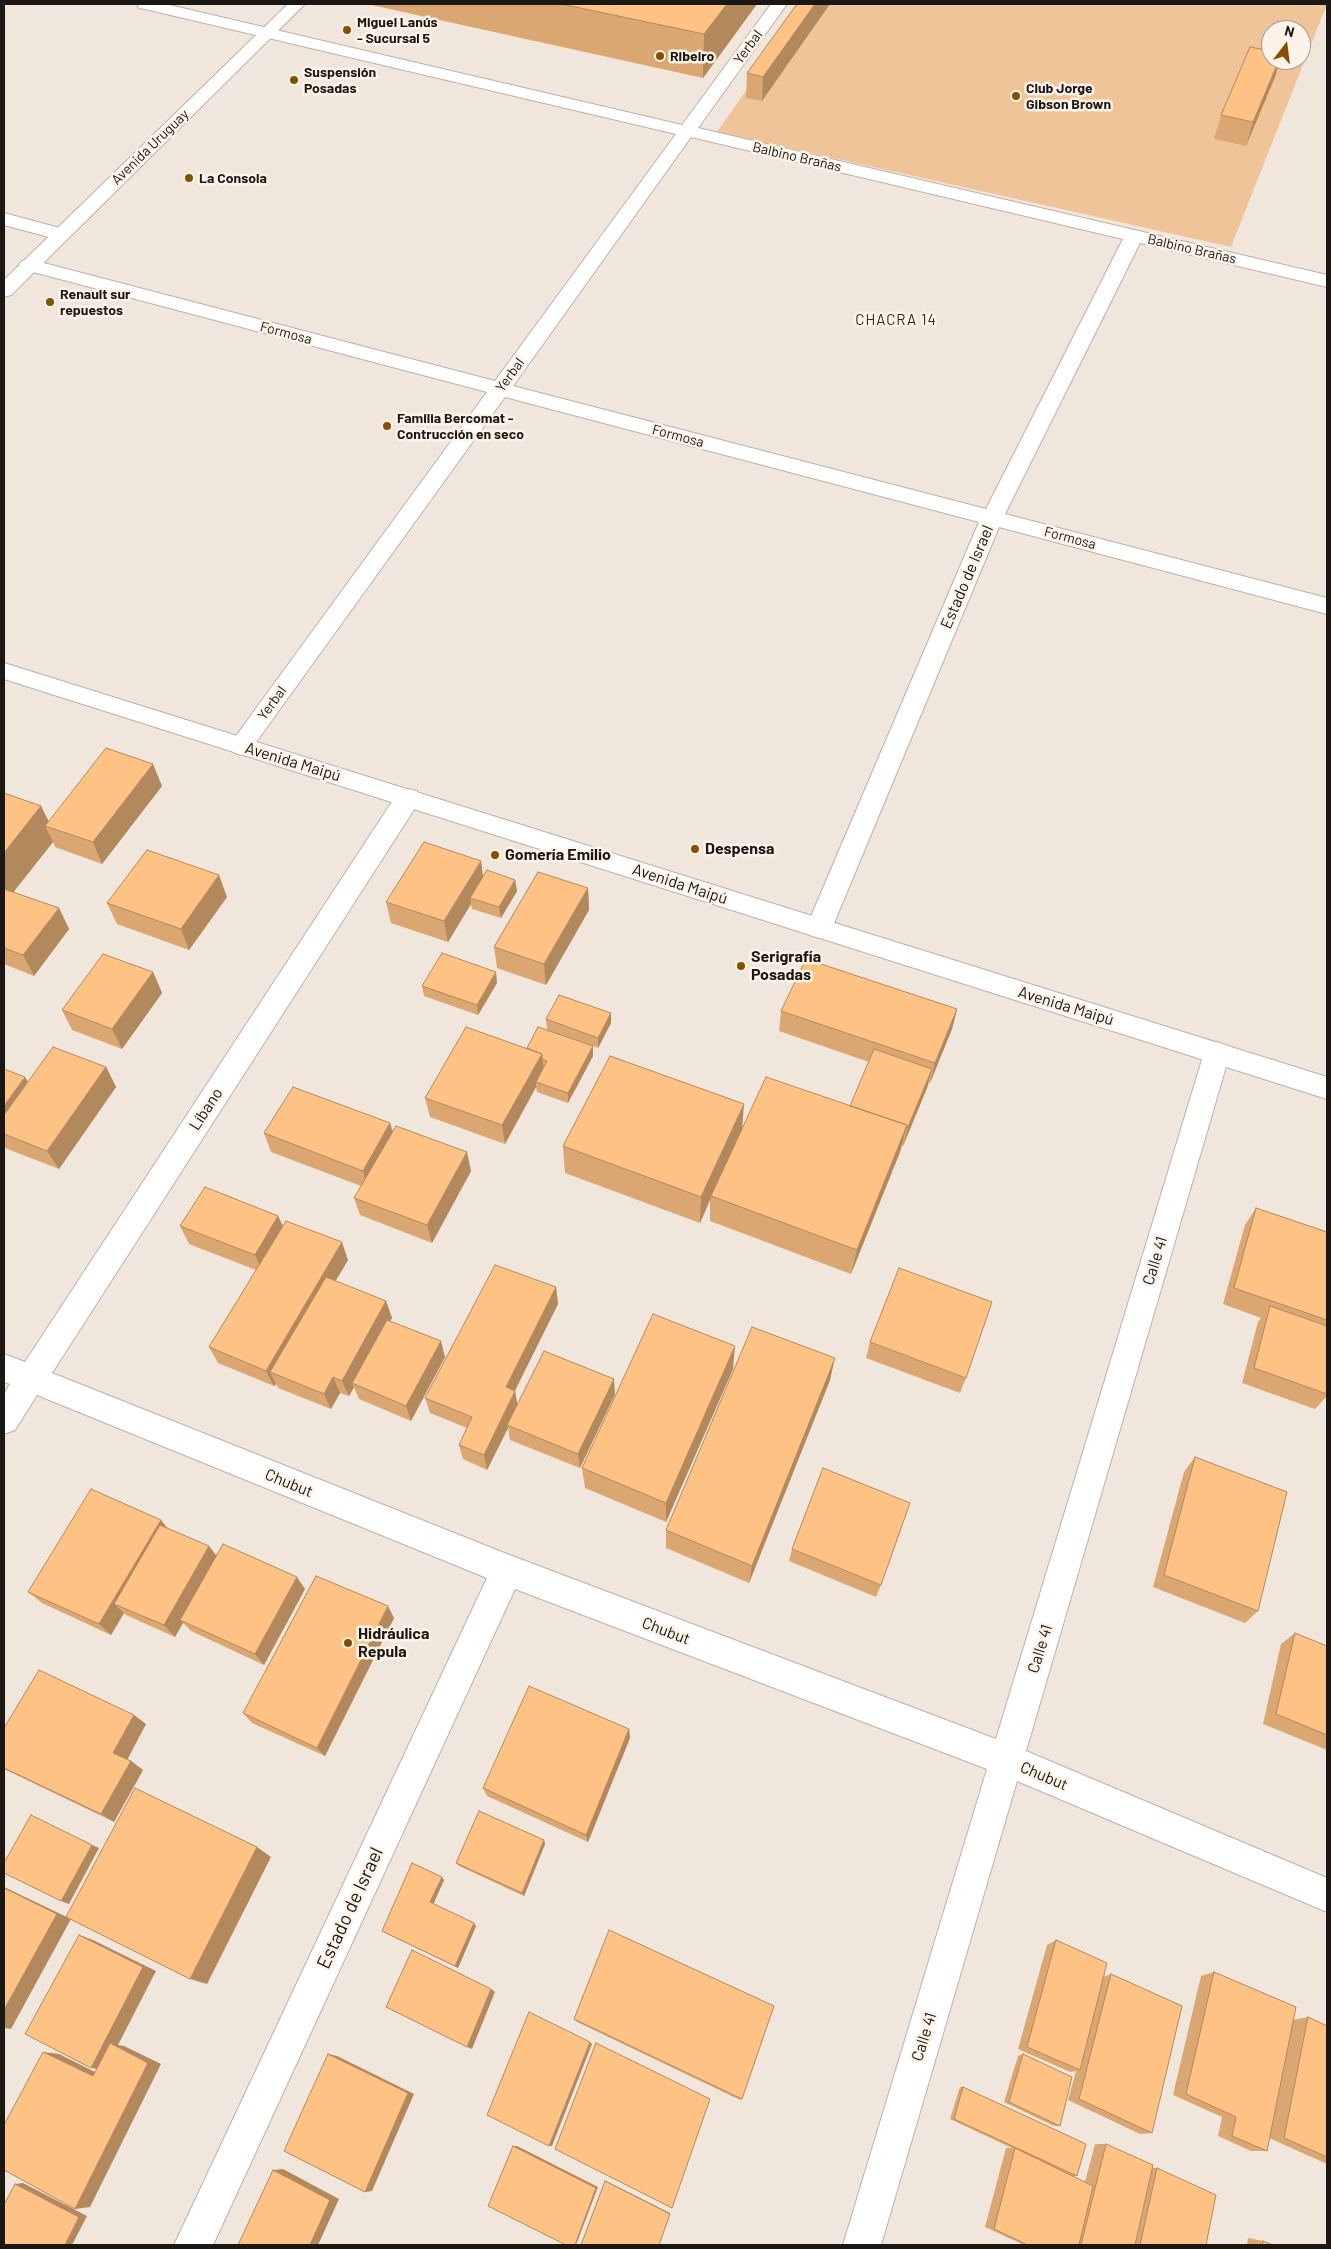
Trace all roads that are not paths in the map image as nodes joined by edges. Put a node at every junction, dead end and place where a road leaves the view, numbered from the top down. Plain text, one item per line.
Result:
1 (145, 4) edge
2 (297, 4) edge
3 (779, 4) edge
4 (268, 32) junction
5 (687, 131) junction
6 (4, 219) edge
7 (60, 234) junction
8 (1134, 236) junction
9 (29, 265) junction
10 (1327, 281) edge
11 (4, 291) edge
12 (500, 389) junction
13 (992, 518) junction
14 (1327, 606) edge
15 (4, 671) edge
16 (241, 746) junction
17 (408, 798) junction
18 (819, 928) junction
19 (1217, 1053) junction
20 (1327, 1088) edge
21 (17, 1373) edge
22 (4, 1420) edge
23 (507, 1570) junction
24 (1006, 1760) junction
25 (1327, 1895) edge
26 (193, 2245) edge
27 (862, 2245) edge

1 - 4 street, Balbino Brañas
2 - 4 street, Avenida Uruguay
3 - 5 street, Yerbal
4 - 5 street, Balbino Brañas
4 - 7 street, Avenida Uruguay
5 - 8 street, Balbino Brañas
5 - 12 street, Yerbal
6 - 7 street
7 - 9 street, Avenida Uruguay
8 - 10 street, Balbino Brañas
8 - 13 street, Estado de Israel
9 - 11 street, Avenida Uruguay
9 - 12 street, Formosa
12 - 13 street, Formosa
12 - 16 street, Yerbal
13 - 14 street, Formosa
13 - 18 street, Estado de Israel
15 - 16 street, Avenida Maipú
16 - 17 street, Avenida Maipú
17 - 18 street, Avenida Maipú
17 - 21 street, Líbano
18 - 19 street, Avenida Maipú
19 - 20 street, Avenida Maipú
19 - 24 street, Calle 41
21 - 22 street, Líbano
21 - 23 street, Chubut
23 - 24 street, Chubut
23 - 26 street, Estado de Israel
24 - 25 street, Chubut
24 - 27 street, Calle 41

